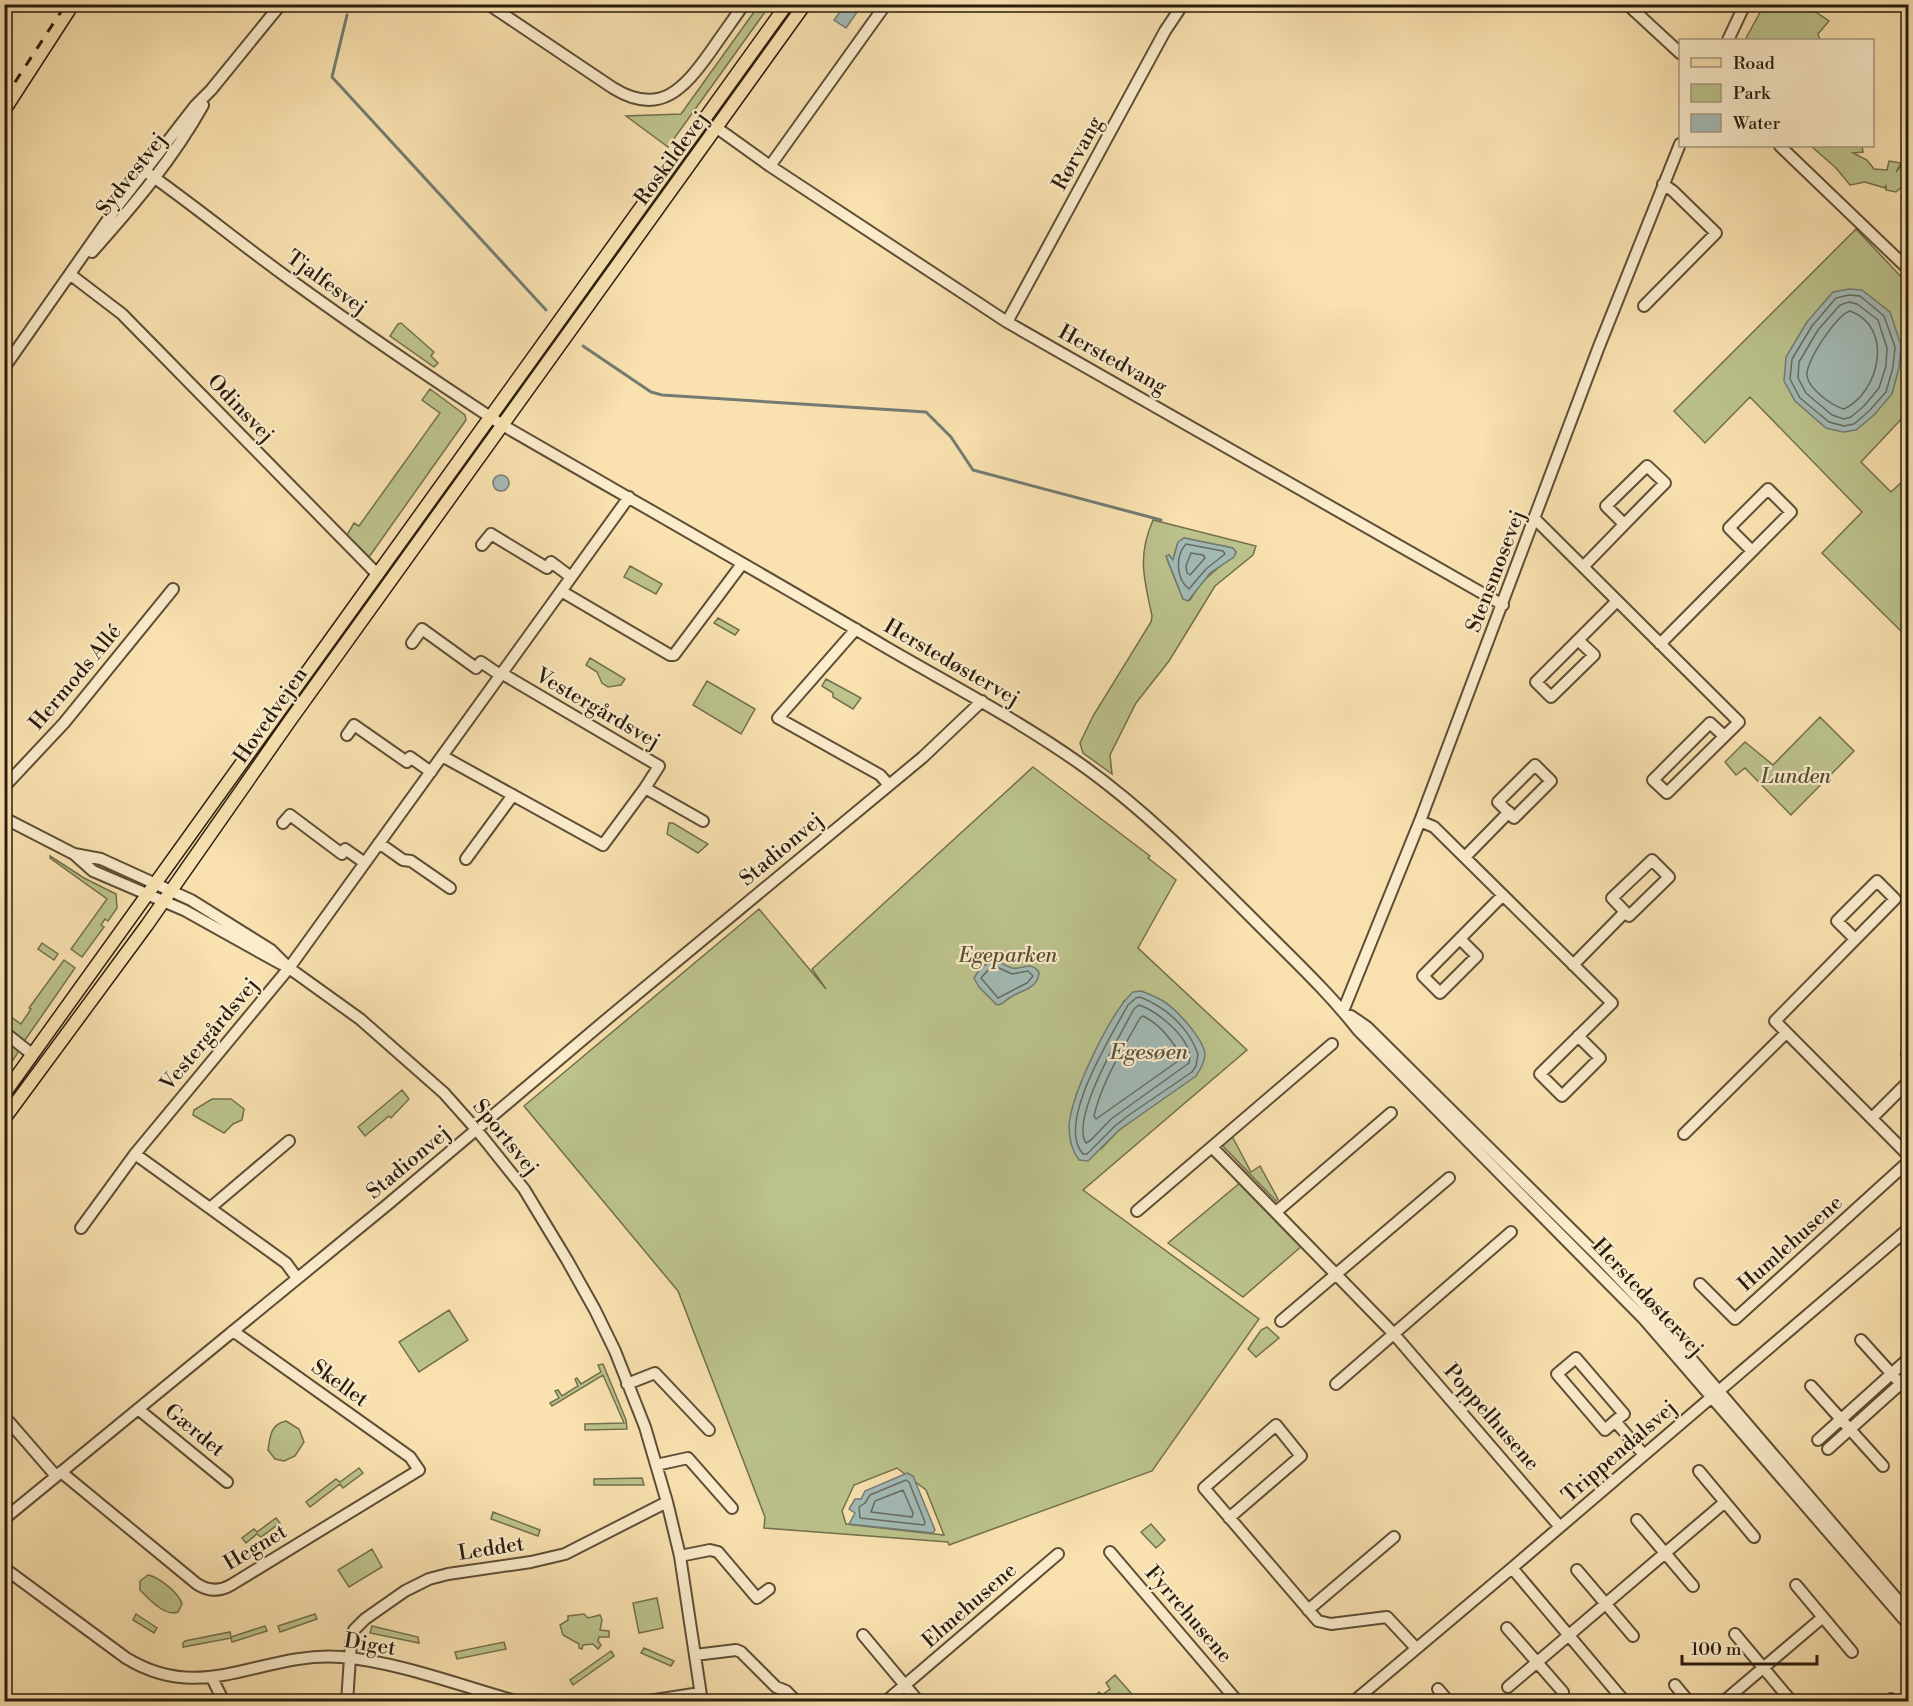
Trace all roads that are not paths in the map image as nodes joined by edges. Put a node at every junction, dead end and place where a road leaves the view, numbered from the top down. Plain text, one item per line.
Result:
1 (280, 4) edge
2 (488, 4) edge
3 (744, 4) edge
4 (787, 4) edge
5 (805, 4) edge
6 (886, 4) edge
7 (1183, 4) edge
8 (1627, 4) edge
9 (1745, 4) edge
10 (1728, 39) edge
11 (1679, 52) edge
12 (211, 90) junction
13 (717, 128) junction
14 (1679, 146) edge
15 (1780, 147) edge
16 (770, 166) junction
17 (145, 171) junction
18 (155, 178) junction
19 (1663, 184) junction
20 (1908, 269) edge
21 (71, 274) junction
22 (1644, 306) dead end
23 (1007, 322) junction
24 (558, 323) joint
25 (569, 334) joint
26 (4, 368) edge
27 (490, 417) junction
28 (504, 426) junction
29 (629, 497) junction
30 (1535, 519) junction
31 (1624, 524) junction
32 (482, 545) dead end
33 (1752, 551) junction
34 (742, 564) junction
35 (1583, 567) junction
36 (378, 574) junction
37 (571, 577) junction
38 (173, 590) dead end
39 (561, 591) junction
40 (1617, 601) junction
41 (1503, 605) junction
42 (856, 629) junction
43 (1578, 640) junction
44 (412, 643) dead end
45 (1660, 644) junction
46 (500, 674) junction
47 (982, 701) junction
48 (347, 735) dead end
49 (1724, 736) junction
50 (442, 756) junction
51 (431, 772) junction
52 (889, 785) junction
53 (4, 787) edge
54 (645, 788) junction
55 (513, 795) junction
56 (1509, 812) junction
57 (4, 818) edge
58 (703, 821) dead end
59 (1420, 821) junction
60 (283, 823) dead end
61 (379, 843) junction
62 (1465, 857) junction
63 (466, 859) dead end
64 (365, 863) junction
65 (450, 888) dead end
66 (151, 890) junction
67 (1503, 896) junction
68 (167, 897) junction
69 (1625, 912) junction
70 (1460, 939) junction
71 (1856, 939) junction
72 (1573, 965) junction
73 (289, 968) junction
74 (1343, 1011) junction
75 (4, 1032) edge
76 (1786, 1033) junction
77 (1578, 1036) junction
78 (1332, 1044) dead end
79 (33, 1055) junction
80 (1908, 1082) edge
81 (4, 1094) edge
82 (1391, 1113) dead end
83 (1872, 1118) junction
84 (4, 1119) edge
85 (477, 1129) junction
86 (1684, 1134) dead end
87 (289, 1141) dead end
88 (1212, 1147) junction
89 (135, 1154) junction
90 (1908, 1155) edge
91 (1908, 1162) edge
92 (1449, 1178) dead end
93 (210, 1208) junction
94 (1137, 1210) dead end
95 (1276, 1212) junction
96 (81, 1228) dead end
97 (1908, 1229) edge
98 (1511, 1232) dead end
99 (1336, 1275) junction
100 (297, 1278) junction
101 (1700, 1284) dead end
102 (1281, 1321) dead end
103 (233, 1331) junction
104 (1394, 1333) junction
105 (1861, 1340) dead end
106 (1908, 1359) edge
107 (1892, 1374) junction
108 (627, 1384) junction
109 (1336, 1384) dead end
110 (1906, 1384) edge
111 (1811, 1386) dead end
112 (1716, 1393) junction
113 (138, 1409) junction
114 (4, 1416) edge
115 (1841, 1420) junction
116 (1618, 1425) junction
117 (709, 1430) dead end
118 (1850, 1430) junction
119 (1818, 1440) dead end
120 (1828, 1449) dead end
121 (1640, 1451) junction
122 (656, 1465) junction
123 (1882, 1466) dead end
124 (419, 1470) joint
125 (1699, 1471) dead end
126 (58, 1474) junction
127 (227, 1482) dead end
128 (667, 1502) junction
129 (1725, 1502) junction
130 (732, 1508) dead end
131 (1229, 1518) junction
132 (4, 1519) edge
133 (1637, 1520) dead end
134 (1557, 1523) junction
135 (1394, 1537) dead end
136 (1754, 1537) dead end
137 (1110, 1552) dead end
138 (1666, 1553) junction
139 (1058, 1554) dead end
140 (680, 1556) junction
141 (4, 1568) edge
142 (1512, 1568) junction
143 (1577, 1570) dead end
144 (1694, 1586) dead end
145 (1796, 1586) dead end
146 (769, 1589) dead end
147 (1606, 1604) junction
148 (1308, 1610) junction
149 (1908, 1612) edge
150 (1822, 1617) junction
151 (1908, 1624) edge
152 (1507, 1628) dead end
153 (1569, 1634) junction
154 (1735, 1634) dead end
155 (863, 1635) dead end
156 (1633, 1636) dead end
157 (1412, 1644) junction
158 (1852, 1652) dead end
159 (695, 1655) junction
160 (350, 1658) junction
161 (1537, 1663) junction
162 (1763, 1668) junction
163 (212, 1678) junction
164 (1675, 1684) dead end
165 (905, 1685) junction
166 (1509, 1687) dead end
167 (1438, 1689) dead end
168 (1563, 1692) dead end
169 (701, 1697) edge
170 (224, 1701) edge
171 (346, 1701) edge
172 (519, 1701) edge
173 (642, 1701) edge
174 (797, 1701) edge
175 (885, 1701) edge
176 (919, 1701) edge
177 (1238, 1701) edge
178 (1353, 1701) edge
179 (1449, 1701) edge
180 (1625, 1701) edge
181 (1689, 1701) edge
182 (1723, 1701) edge
183 (1792, 1701) edge

1 - 12 street, Sydvestvej
2 - 3 street
4 - 24 main road, Roskildevej
5 - 13 main road, Roskildevej
6 - 16 street
7 - 23 street, Rørvang
8 - 11 street
9 - 10 street
12 - 17 street, Sydvestvej
12 - 18 street, Sydvestvej
13 - 16 street, Herstedvang
13 - 25 main road, Roskildevej
14 - 19 street, Stensmosevej
15 - 20 street
16 - 23 street, Herstedvang
17 - 18 street, Tjalfesvej
17 - 21 street, Sydvestvej
18 - 21 street, Sydvestvej
18 - 27 street, Tjalfesvej
19 - 22 street
19 - 30 street, Stensmosevej
21 - 26 street, Sydvestvej
21 - 36 street, Odinsvej
23 - 41 street, Herstedvang
24 - 27 main road, Hovedvejen
25 - 28 main road, Hovedvejen
27 - 28 street, Herstedøstervej
27 - 36 main road, Hovedvejen
28 - 29 street, Herstedøstervej
28 - 68 main road, Hovedvejen
29 - 34 street, Herstedøstervej
29 - 37 street, Vestergårdsvej
30 - 35 street
30 - 41 street, Stensmosevej
31 - 31 street
31 - 35 street
32 - 37 street
33 - 33 street
33 - 45 street
34 - 39 street
34 - 42 street, Herstedøstervej
35 - 40 street
36 - 66 main road, Hovedvejen
37 - 39 street, Vestergårdsvej
38 - 53 street, Hermods Allé
39 - 46 street, Vestergårdsvej
40 - 43 street
40 - 45 street
41 - 59 street, Stensmosevej
42 - 47 street, Herstedøstervej
42 - 52 street
43 - 43 street
44 - 46 street, Vestergårdsvej
45 - 49 street
46 - 50 street, Vestergårdsvej
46 - 54 street, Vestergårdsvej
47 - 52 street, Stadionvej
47 - 74 street, Herstedøstervej
48 - 51 street
49 - 49 street
50 - 51 street, Vestergårdsvej
50 - 55 street, Vestergårdsvej
51 - 61 street, Vestergårdsvej
52 - 85 street, Stadionvej
54 - 55 street, Vestergårdsvej
54 - 58 street
55 - 63 street
56 - 56 street
56 - 62 street
57 - 66 street, Sportsvej
59 - 62 street
59 - 74 street, Stensmosevej
60 - 64 street
61 - 64 street, Vestergårdsvej
61 - 65 street
62 - 67 street
64 - 73 street, Vestergårdsvej
66 - 68 street, Sportsvej
66 - 79 main road, Hovedvejen
67 - 70 street
67 - 72 street
68 - 73 street, Sportsvej
68 - 84 main road, Hovedvejen
69 - 69 street
69 - 72 street
70 - 70 street
71 - 71 street
71 - 76 street
72 - 77 street
73 - 85 street, Sportsvej
73 - 89 street, Vestergårdsvej
74 - 112 street, Herstedøstervej
75 - 79 street
76 - 83 street
76 - 86 street
77 - 77 street
78 - 88 street
79 - 81 main road, Hovedvejen
80 - 83 street
82 - 95 street
83 - 90 street
85 - 100 street, Stadionvej
85 - 108 street, Sportsvej
87 - 93 street
88 - 94 street
88 - 95 street, Poppelhusene
89 - 93 street
89 - 96 street, Vestergårdsvej
91 - 101 street, Humlehusene
92 - 99 street
93 - 100 street
95 - 99 street, Poppelhusene
97 - 112 street, Trippendalsvej
98 - 104 street
99 - 102 street
99 - 104 street, Poppelhusene
100 - 103 street, Stadionvej
103 - 113 street, Stadionvej
103 - 124 street, Skellet
104 - 109 street
104 - 134 street, Poppelhusene
105 - 107 street
106 - 107 street
107 - 110 street
107 - 115 street
108 - 117 street
108 - 122 street, Sportsvej
110 - 118 street
111 - 115 street
112 - 121 street, Trippendalsvej
112 - 149 street, Herstedøstervej
112 - 151 street, Herstedøstervej
113 - 126 street, Stadionvej
113 - 127 street, Gærdet
114 - 126 street, Hegnet
115 - 118 street
115 - 119 street
116 - 116 street
116 - 121 street
118 - 120 street
118 - 123 street
121 - 134 street, Trippendalsvej
122 - 128 street, Sportsvej
122 - 130 street
124 - 126 street, Hegnet
125 - 129 street
126 - 132 street, Stadionvej
128 - 140 street, Sportsvej
128 - 160 street, Leddet
129 - 136 street
129 - 138 street
131 - 131 street
131 - 148 street
133 - 138 street
134 - 142 street, Trippendalsvej
135 - 148 street
137 - 177 street, Fyrrehusene
138 - 144 street
138 - 147 street
139 - 165 street, Elmehusene
140 - 146 street
140 - 159 street, Sportsvej
141 - 163 street, Diget
142 - 153 street
142 - 157 street, Trippendalsvej
143 - 147 street
145 - 150 street
147 - 153 street
147 - 156 street
148 - 157 street
150 - 158 street
150 - 162 street
152 - 161 street
153 - 161 street
153 - 180 street
154 - 162 street
155 - 165 street
157 - 178 street, Trippendalsvej
159 - 169 street, Sportsvej
159 - 174 street
160 - 163 street, Diget
160 - 171 street, Leddet
160 - 172 street, Diget
161 - 166 street
161 - 168 street
162 - 182 street
162 - 183 street
163 - 170 street
164 - 181 street
165 - 175 street, Elmehusene
165 - 176 street
167 - 179 street
169 - 173 street

